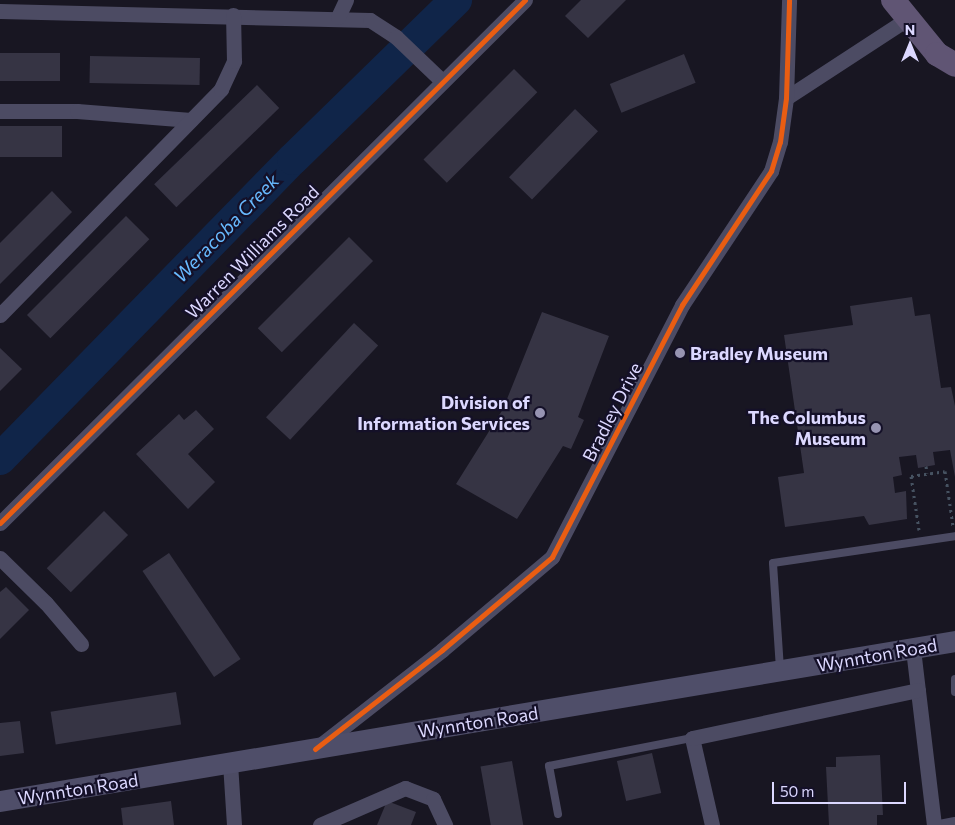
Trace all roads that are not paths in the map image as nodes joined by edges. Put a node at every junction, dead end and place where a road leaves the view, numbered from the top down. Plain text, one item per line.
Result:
1 (346, 0) edge
2 (525, 0) edge
3 (789, 0) edge
4 (893, 0) edge
5 (50, 6) edge
6 (0, 11) edge
7 (233, 15) junction
8 (338, 17) junction
9 (907, 20) junction
10 (955, 65) edge
11 (442, 81) junction
12 (786, 98) junction
13 (0, 111) edge
14 (191, 120) junction
15 (0, 314) edge
16 (0, 523) edge
17 (955, 536) edge
18 (0, 558) edge
19 (955, 641) edge
20 (81, 644) dead end
21 (914, 649) junction
22 (780, 671) junction
23 (955, 679) edge
24 (918, 690) junction
25 (955, 692) edge
26 (692, 738) junction
27 (315, 749) junction
28 (230, 764) junction
29 (0, 802) edge
30 (558, 814) dead end
31 (955, 821) edge
32 (234, 825) edge
33 (320, 825) edge
34 (445, 825) edge
35 (712, 825) edge
36 (934, 825) edge

1 - 8 street
2 - 11 street, Warren Williams Road
3 - 12 street, Bradley Drive
4 - 9 main road
5 - 6 street
5 - 7 street
7 - 8 street
7 - 14 street
8 - 11 street
9 - 10 main road
9 - 12 street
11 - 16 street, Warren Williams Road
12 - 27 street, Bradley Drive
13 - 14 street
14 - 15 street
17 - 22 lane
18 - 20 street
19 - 21 main road, Wynnton Road
21 - 22 main road, Wynnton Road
21 - 24 street
22 - 27 main road, Wynnton Road
23 - 25 lane
24 - 26 street
24 - 36 street
26 - 30 lane
26 - 35 street
27 - 28 main road, Wynnton Road
28 - 29 main road, Wynnton Road
28 - 32 street
31 - 36 lane
33 - 34 street

